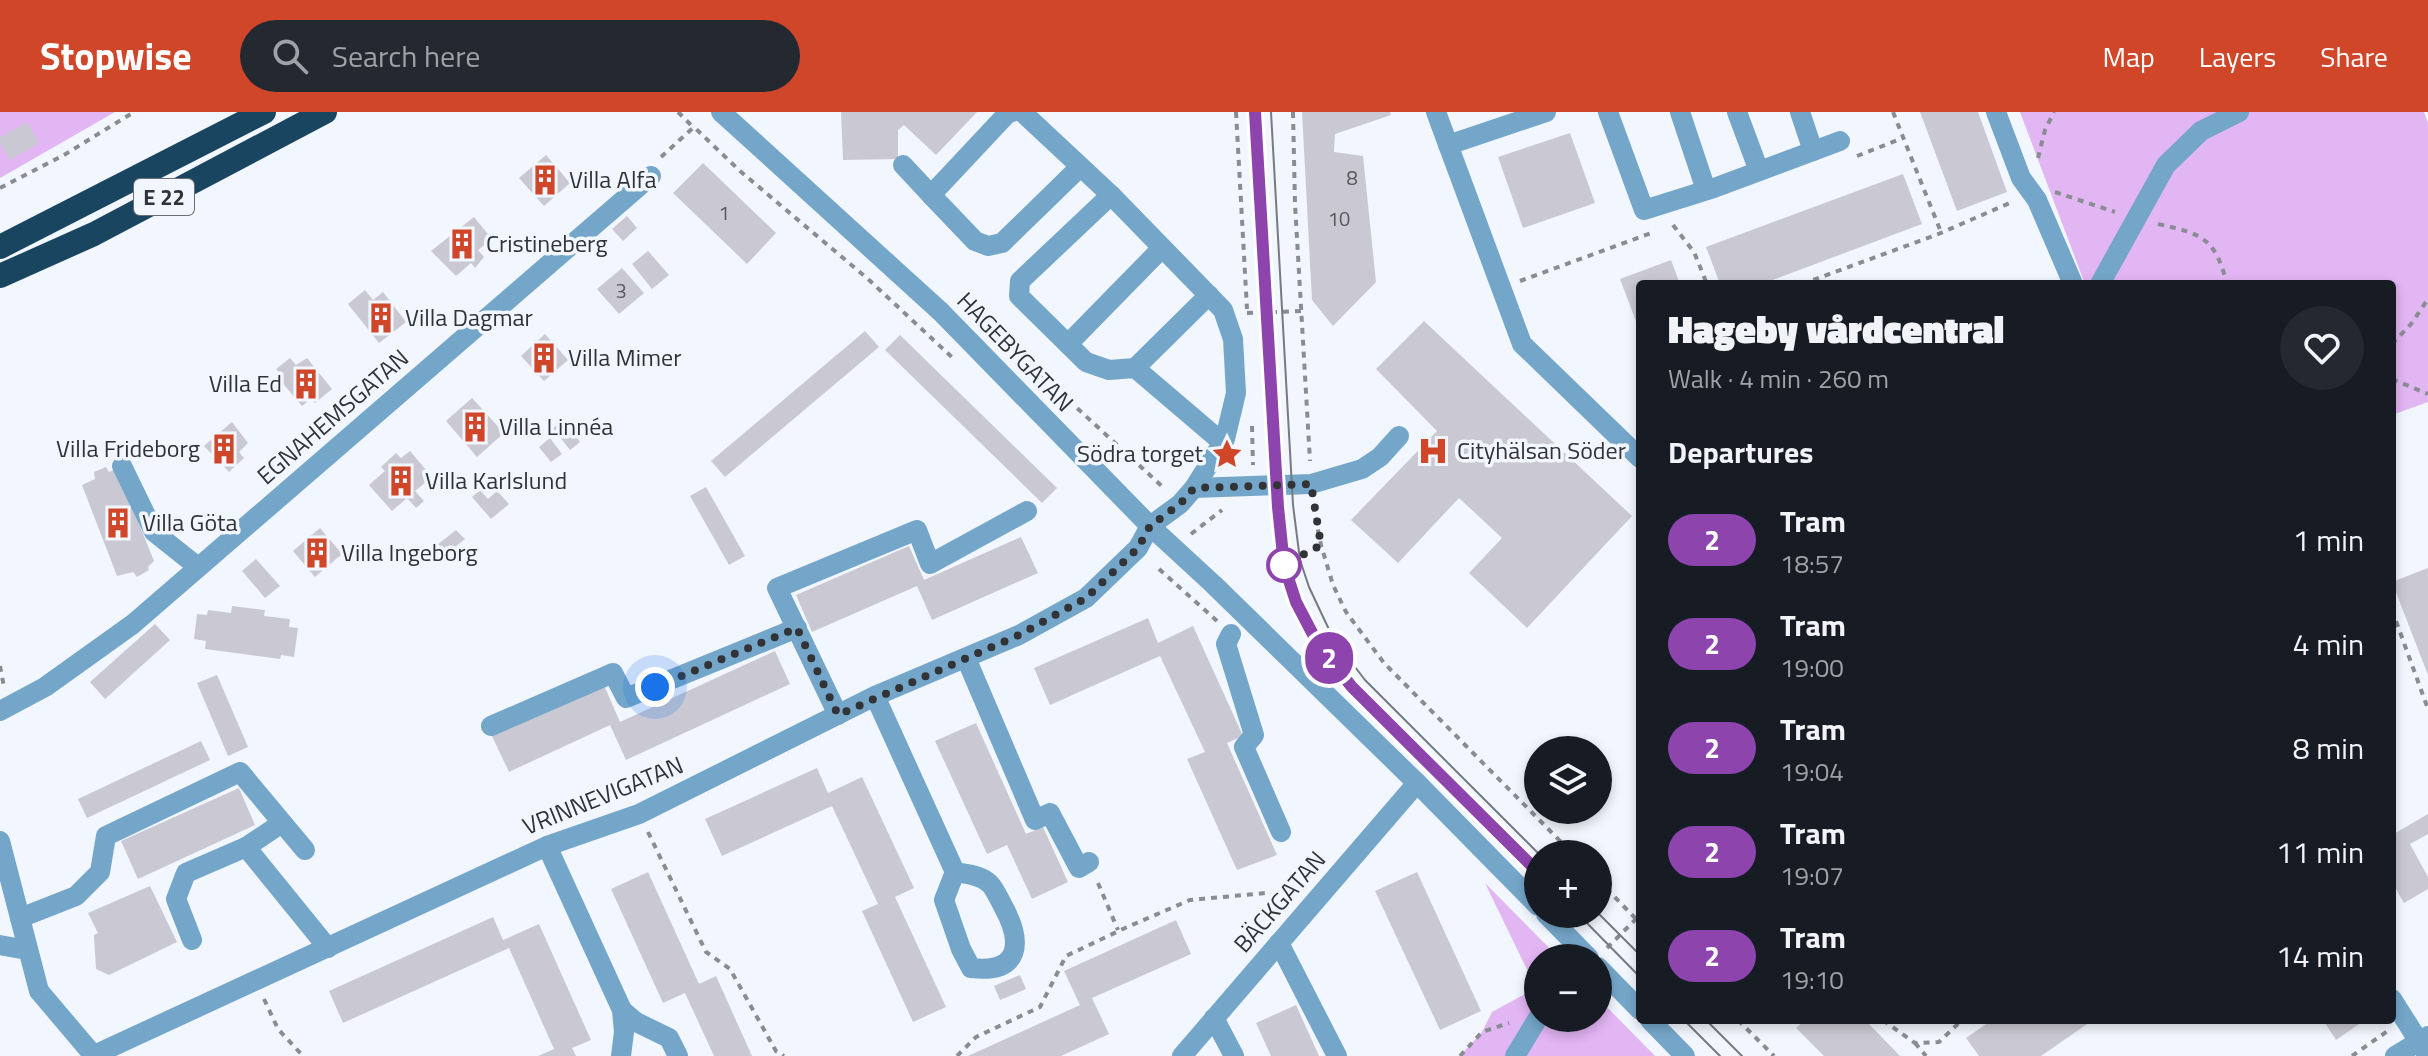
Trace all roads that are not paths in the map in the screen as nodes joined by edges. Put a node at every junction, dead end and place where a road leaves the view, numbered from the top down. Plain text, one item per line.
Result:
1 (264, 112) edge
2 (325, 112) edge
3 (721, 112) edge
4 (1012, 112) edge
5 (1022, 112) edge
6 (1436, 112) edge
7 (1546, 112) edge
8 (1608, 112) edge
9 (1680, 112) edge
10 (1737, 112) edge
11 (1800, 112) edge
12 (1996, 112) edge
13 (2239, 112) edge
14 (1840, 141) dead end
15 (1448, 145) junction
16 (1813, 151) junction
17 (903, 165) dead end
18 (1080, 167) junction
19 (1759, 171) junction
20 (651, 176) road end
21 (1706, 190) junction
22 (931, 195) junction
23 (1111, 195) junction
24 (0, 247) edge
25 (1162, 248) junction
26 (0, 276) edge
27 (2071, 280) edge
28 (2102, 280) edge
29 (1209, 295) junction
30 (1068, 344) junction
31 (1135, 368) junction
32 (1399, 436) dead end
33 (1223, 443) junction
34 (1636, 454) edge
35 (122, 466) dead end
36 (1194, 488) junction
37 (1027, 511) dead end
38 (1150, 526) junction
39 (198, 567) junction
40 (797, 628) junction
41 (1231, 634) road end
42 (966, 658) junction
43 (875, 696) junction
44 (0, 711) edge
45 (838, 715) junction
46 (491, 726) dead end
47 (1417, 783) junction
48 (282, 823) junction
49 (1281, 832) dead end
50 (0, 841) edge
51 (547, 846) junction
52 (246, 847) junction
53 (305, 850) dead end
54 (1089, 862) road end
55 (955, 872) junction
56 (1524, 892) edge
57 (20, 918) junction
58 (1562, 928) edge
59 (192, 940) dead end
60 (1279, 943) junction
61 (1580, 944) edge
62 (0, 945) edge
63 (328, 948) junction
64 (27, 950) junction
65 (1612, 977) edge
66 (2396, 1004) edge
67 (1636, 1005) edge
68 (622, 1010) junction
69 (1214, 1018) junction
70 (1654, 1024) edge
71 (1530, 1032) edge
72 (2425, 1044) edge
73 (93, 1056) edge
74 (621, 1056) edge
75 (678, 1056) edge
76 (1182, 1056) edge
77 (1234, 1056) edge
78 (1337, 1056) edge
79 (1515, 1056) edge
80 (1685, 1056) edge
81 (2395, 1056) edge

1 - 24 highway, E 22
2 - 26 highway, E 22
3 - 38 street, HAGEBYGATAN
4 - 22 street
5 - 18 street
6 - 15 street
7 - 15 street
8 - 21 street
9 - 21 street
10 - 19 street
11 - 16 street
12 - 27 street
13 - 28 street
14 - 16 street
15 - 34 street
16 - 19 street
17 - 22 street
18 - 22 street
18 - 23 street
19 - 21 street
20 - 39 street, EGNAHEMSGATAN
23 - 25 street
23 - 30 street
25 - 29 street
25 - 30 street
29 - 31 street
29 - 33 street
30 - 31 street
31 - 33 street
32 - 36 street
33 - 36 street
35 - 39 street
36 - 38 street
37 - 40 street
38 - 42 street, VRINNEVIGATAN
38 - 47 street, HAGEBYGATAN
39 - 44 street, EGNAHEMSGATAN
40 - 45 street
40 - 46 street
41 - 49 street
42 - 43 street, VRINNEVIGATAN
42 - 54 street
43 - 45 street, VRINNEVIGATAN
43 - 55 street
45 - 51 street, VRINNEVIGATAN
47 - 56 street, HAGEBYGATAN
47 - 60 street, BÄCKGATAN
48 - 52 street
48 - 53 street
48 - 57 street
50 - 57 street
51 - 63 street, VRINNEVIGATAN
51 - 68 street
52 - 59 street
52 - 63 street
55 - 55 street
57 - 64 street
58 - 61 street
60 - 69 street, BÄCKGATAN
60 - 78 street
62 - 64 street
63 - 73 street, VRINNEVIGATAN
64 - 73 street
65 - 67 street
66 - 72 street
68 - 74 street
68 - 75 street
69 - 76 street, BÄCKGATAN
69 - 77 street
70 - 80 street
71 - 79 street
72 - 81 street

